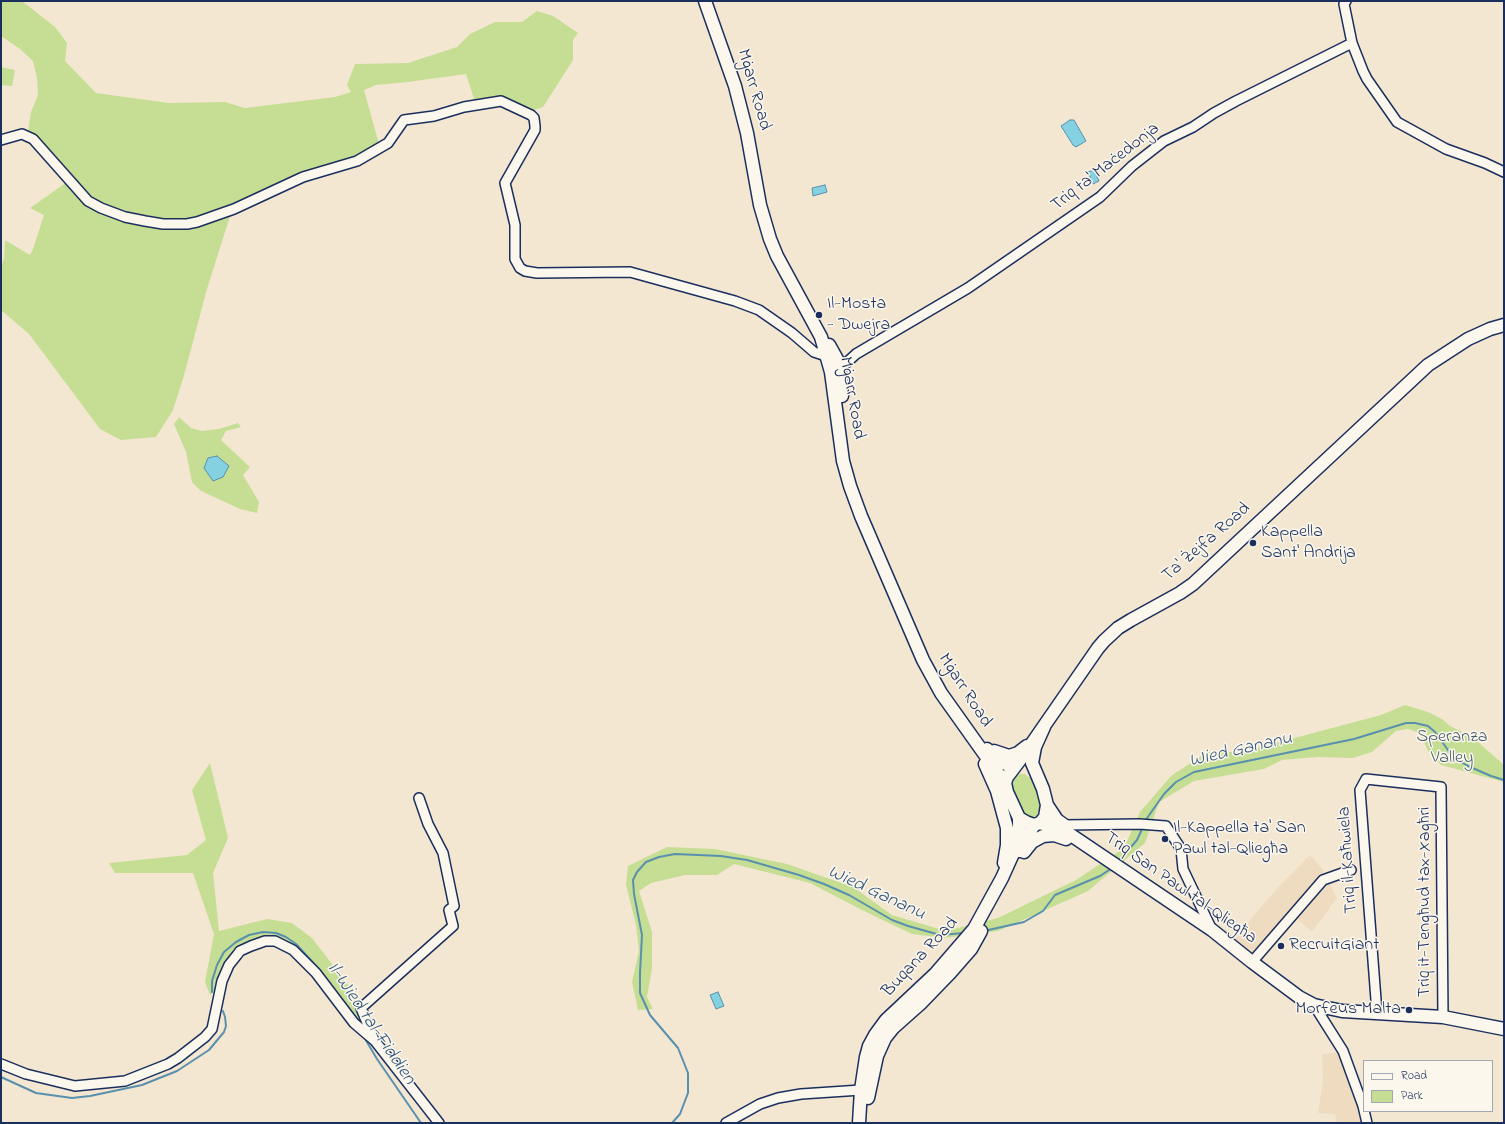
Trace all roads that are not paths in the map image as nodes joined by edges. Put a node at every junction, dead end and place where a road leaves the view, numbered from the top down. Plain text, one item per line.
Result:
1 (705, 1) edge
2 (709, 1) edge
3 (1346, 1) edge
4 (1352, 43) junction
5 (1, 140) edge
6 (1504, 172) edge
7 (1504, 324) edge
8 (1504, 331) edge
9 (830, 357) junction
10 (848, 361) junction
11 (840, 371) junction
12 (1384, 405) junction
13 (941, 693) junction
14 (1044, 727) junction
15 (972, 728) junction
16 (1015, 766) junction
17 (1034, 768) junction
18 (1005, 782) junction
19 (1441, 786) joint
20 (419, 798) dead end
21 (1047, 805) junction
22 (1019, 818) junction
23 (1037, 824) junction
24 (1065, 828) junction
25 (1100, 854) junction
26 (1351, 870) dead end
27 (1007, 879) junction
28 (995, 890) junction
29 (1212, 930) junction
30 (975, 934) junction
31 (1252, 962) junction
32 (1314, 1005) junction
33 (1377, 1013) junction
34 (1443, 1018) junction
35 (1504, 1029) edge
36 (372, 1039) junction
37 (1, 1064) edge
38 (861, 1090) junction
39 (1363, 1106) edge
40 (1364, 1112) edge
41 (440, 1123) edge
42 (726, 1123) edge
43 (859, 1123) edge
44 (866, 1123) edge
45 (1367, 1123) edge

1 - 9 main road, Mġarr Road
2 - 9 main road, Mġarr Road
3 - 4 street
4 - 6 street
4 - 10 street, Triq ta' Maċedonja
5 - 9 street
7 - 12 main road, Ta' Żejfa Road
8 - 12 main road, Ta' Żejfa Road
9 - 10 street
9 - 11 main road, Mġarr Road
9 - 13 main road, Mġarr Road
10 - 11 street, Triq ta' Maċedonja
11 - 15 main road, Mġarr Road
12 - 14 main road, Ta' Żejfa Road
13 - 18 main road, Mġarr Road
13 - 28 main road
14 - 15 main road
14 - 16 main road, Ta' Żejfa Road
14 - 17 main road, Ta' Żejfa Road
15 - 16 main road, Mġarr Road
16 - 17 main road
16 - 18 main road
17 - 21 main road
18 - 22 main road
19 - 33 street, Triq il-Kaħwiela
19 - 34 street, Triq it-Tengħud tax-Xagħri
20 - 36 street
21 - 23 main road
21 - 24 main road, Triq San Pawl tal-Qliegħa
22 - 23 main road
22 - 28 main road, Buqana Road
23 - 24 main road, Triq San Pawl tal-Qliegħa
23 - 27 main road, Buqana Road
24 - 25 main road, Triq San Pawl tal-Qliegħa
24 - 29 street
25 - 27 main road
25 - 29 main road, Triq San Pawl tal-Qliegħa
26 - 31 street
27 - 30 main road, Buqana Road
28 - 30 main road, Buqana Road
29 - 31 main road, Triq San Pawl tal-Qliegħa
30 - 38 main road, Buqana Road
30 - 44 main road, Buqana Road
31 - 32 main road, Triq San Pawl tal-Qliegħa
32 - 33 main road, Triq San Pawl tal-Qliegħa
32 - 39 street
33 - 34 main road, Triq San Pawl tal-Qliegħa
34 - 35 main road, Triq San Pawl tal-Qliegħa
36 - 37 street
36 - 41 street
38 - 42 street
38 - 43 main road, Buqana Road
40 - 45 street

